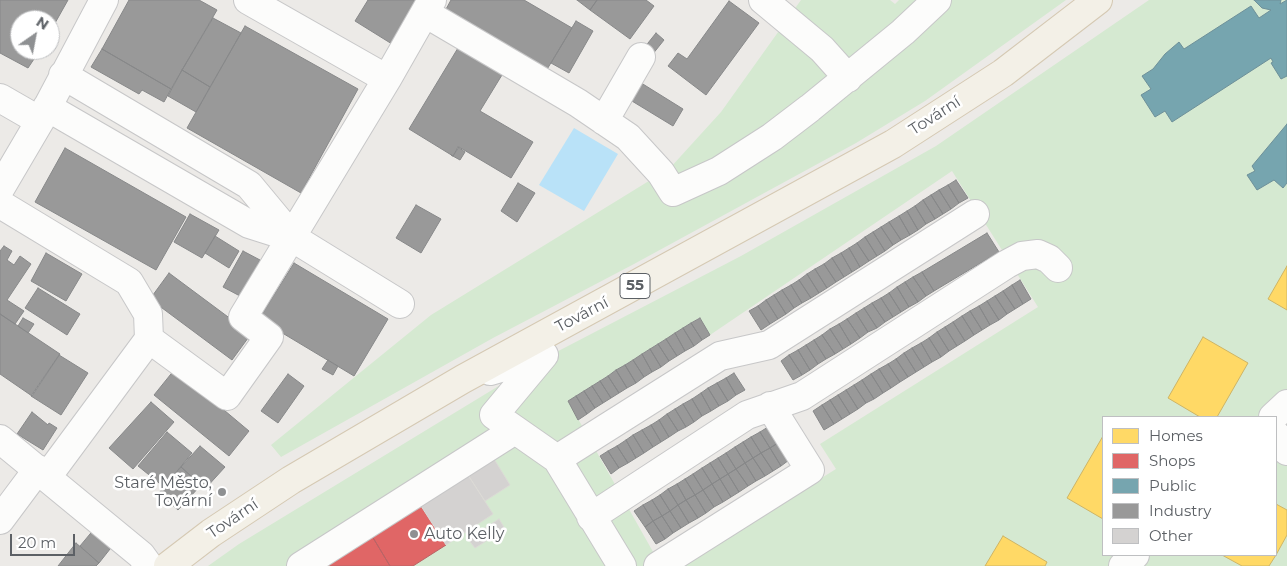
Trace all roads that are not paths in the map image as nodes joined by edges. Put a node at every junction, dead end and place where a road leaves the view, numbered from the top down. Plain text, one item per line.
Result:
1 (104, 0) edge
2 (248, 0) edge
3 (763, 0) edge
4 (937, 0) edge
5 (1098, 0) edge
6 (428, 7) edge
7 (641, 57) dead end
8 (62, 75) junction
9 (848, 78) junction
10 (387, 79) junction
11 (0, 98) edge
12 (43, 114) junction
13 (604, 121) junction
14 (0, 189) edge
15 (0, 204) edge
16 (976, 214) dead end
17 (292, 238) junction
18 (1058, 268) dead end
19 (400, 304) dead end
20 (149, 339) junction
21 (463, 379) junction
22 (1287, 404) edge
23 (770, 406) junction
24 (1274, 416) edge
25 (515, 430) junction
26 (1277, 436) edge
27 (2, 446) edge
28 (1287, 450) edge
29 (557, 459) junction
30 (42, 473) junction
31 (592, 517) junction
32 (0, 520) edge
33 (1133, 556) edge
34 (149, 566) edge
35 (168, 566) edge
36 (301, 566) edge
37 (622, 566) edge
38 (658, 566) edge
39 (1123, 566) edge

1 - 8 street
2 - 10 street
3 - 9 street
4 - 9 street
5 - 21 main road, Tovární / 55
6 - 10 street
6 - 13 street
7 - 13 street
8 - 12 street
8 - 17 street
9 - 13 street
10 - 17 street
11 - 12 street
12 - 14 street
12 - 17 street
15 - 20 street
16 - 29 street
17 - 19 street
17 - 20 street
18 - 23 street
20 - 30 street
21 - 25 street
21 - 35 main road, Tovární / 55
22 - 24 street
23 - 31 street
23 - 38 street
25 - 29 street
25 - 36 street
26 - 28 street
27 - 30 street
29 - 31 street
30 - 32 street
30 - 34 street
31 - 37 street
33 - 39 street

